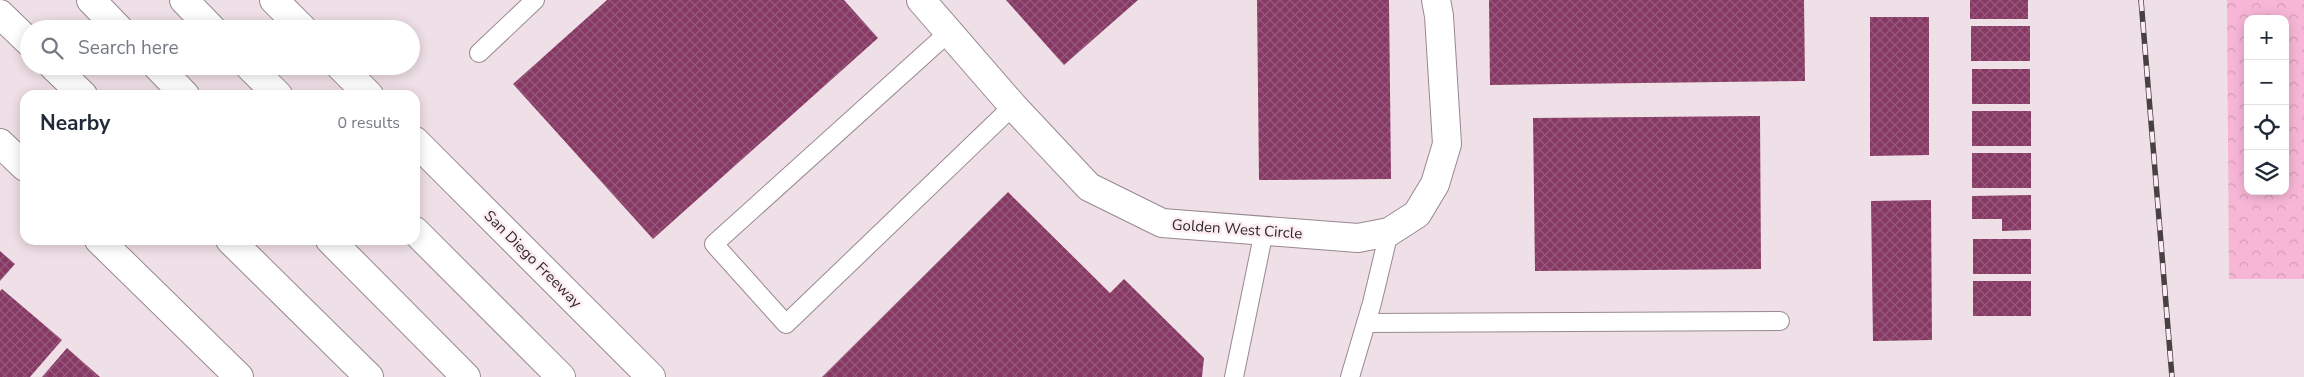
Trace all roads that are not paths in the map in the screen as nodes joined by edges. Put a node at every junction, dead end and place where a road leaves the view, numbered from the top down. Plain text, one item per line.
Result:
1 (91, 0) edge
2 (184, 0) edge
3 (274, 0) edge
4 (535, 0) edge
5 (921, 0) edge
6 (1436, 0) edge
7 (0, 14) edge
8 (111, 20) edge
9 (203, 20) edge
10 (294, 20) edge
11 (949, 32) junction
12 (20, 33) edge
13 (479, 54) dead end
14 (62, 75) edge
15 (166, 75) edge
16 (258, 75) edge
17 (349, 75) edge
18 (78, 90) edge
19 (180, 90) edge
20 (273, 90) edge
21 (364, 90) edge
22 (1013, 106) junction
23 (0, 143) edge
24 (420, 146) edge
25 (20, 162) edge
26 (1264, 230) junction
27 (1389, 232) junction
28 (420, 236) edge
29 (104, 245) edge
30 (235, 245) edge
31 (335, 245) edge
32 (1780, 321) dead end
33 (1366, 323) junction
34 (239, 377) edge
35 (368, 377) edge
36 (466, 377) edge
37 (561, 377) edge
38 (651, 377) edge
39 (1234, 377) edge
40 (1350, 377) edge

1 - 8 main road
2 - 9 main road
3 - 10 main road
4 - 13 lane
5 - 11 main road, Golden West Circle
6 - 27 main road, Golden West Circle
7 - 12 main road
11 - 22 main road, Golden West Circle
11 - 22 lane
14 - 18 main road
15 - 19 main road
16 - 20 main road
17 - 21 main road
22 - 26 main road, Golden West Circle
23 - 25 main road
24 - 38 main road, San Diego Freeway
26 - 27 main road, Golden West Circle
26 - 39 lane
27 - 33 lane
28 - 37 main road
29 - 34 main road
30 - 35 main road
31 - 36 main road
32 - 33 lane
33 - 40 lane

